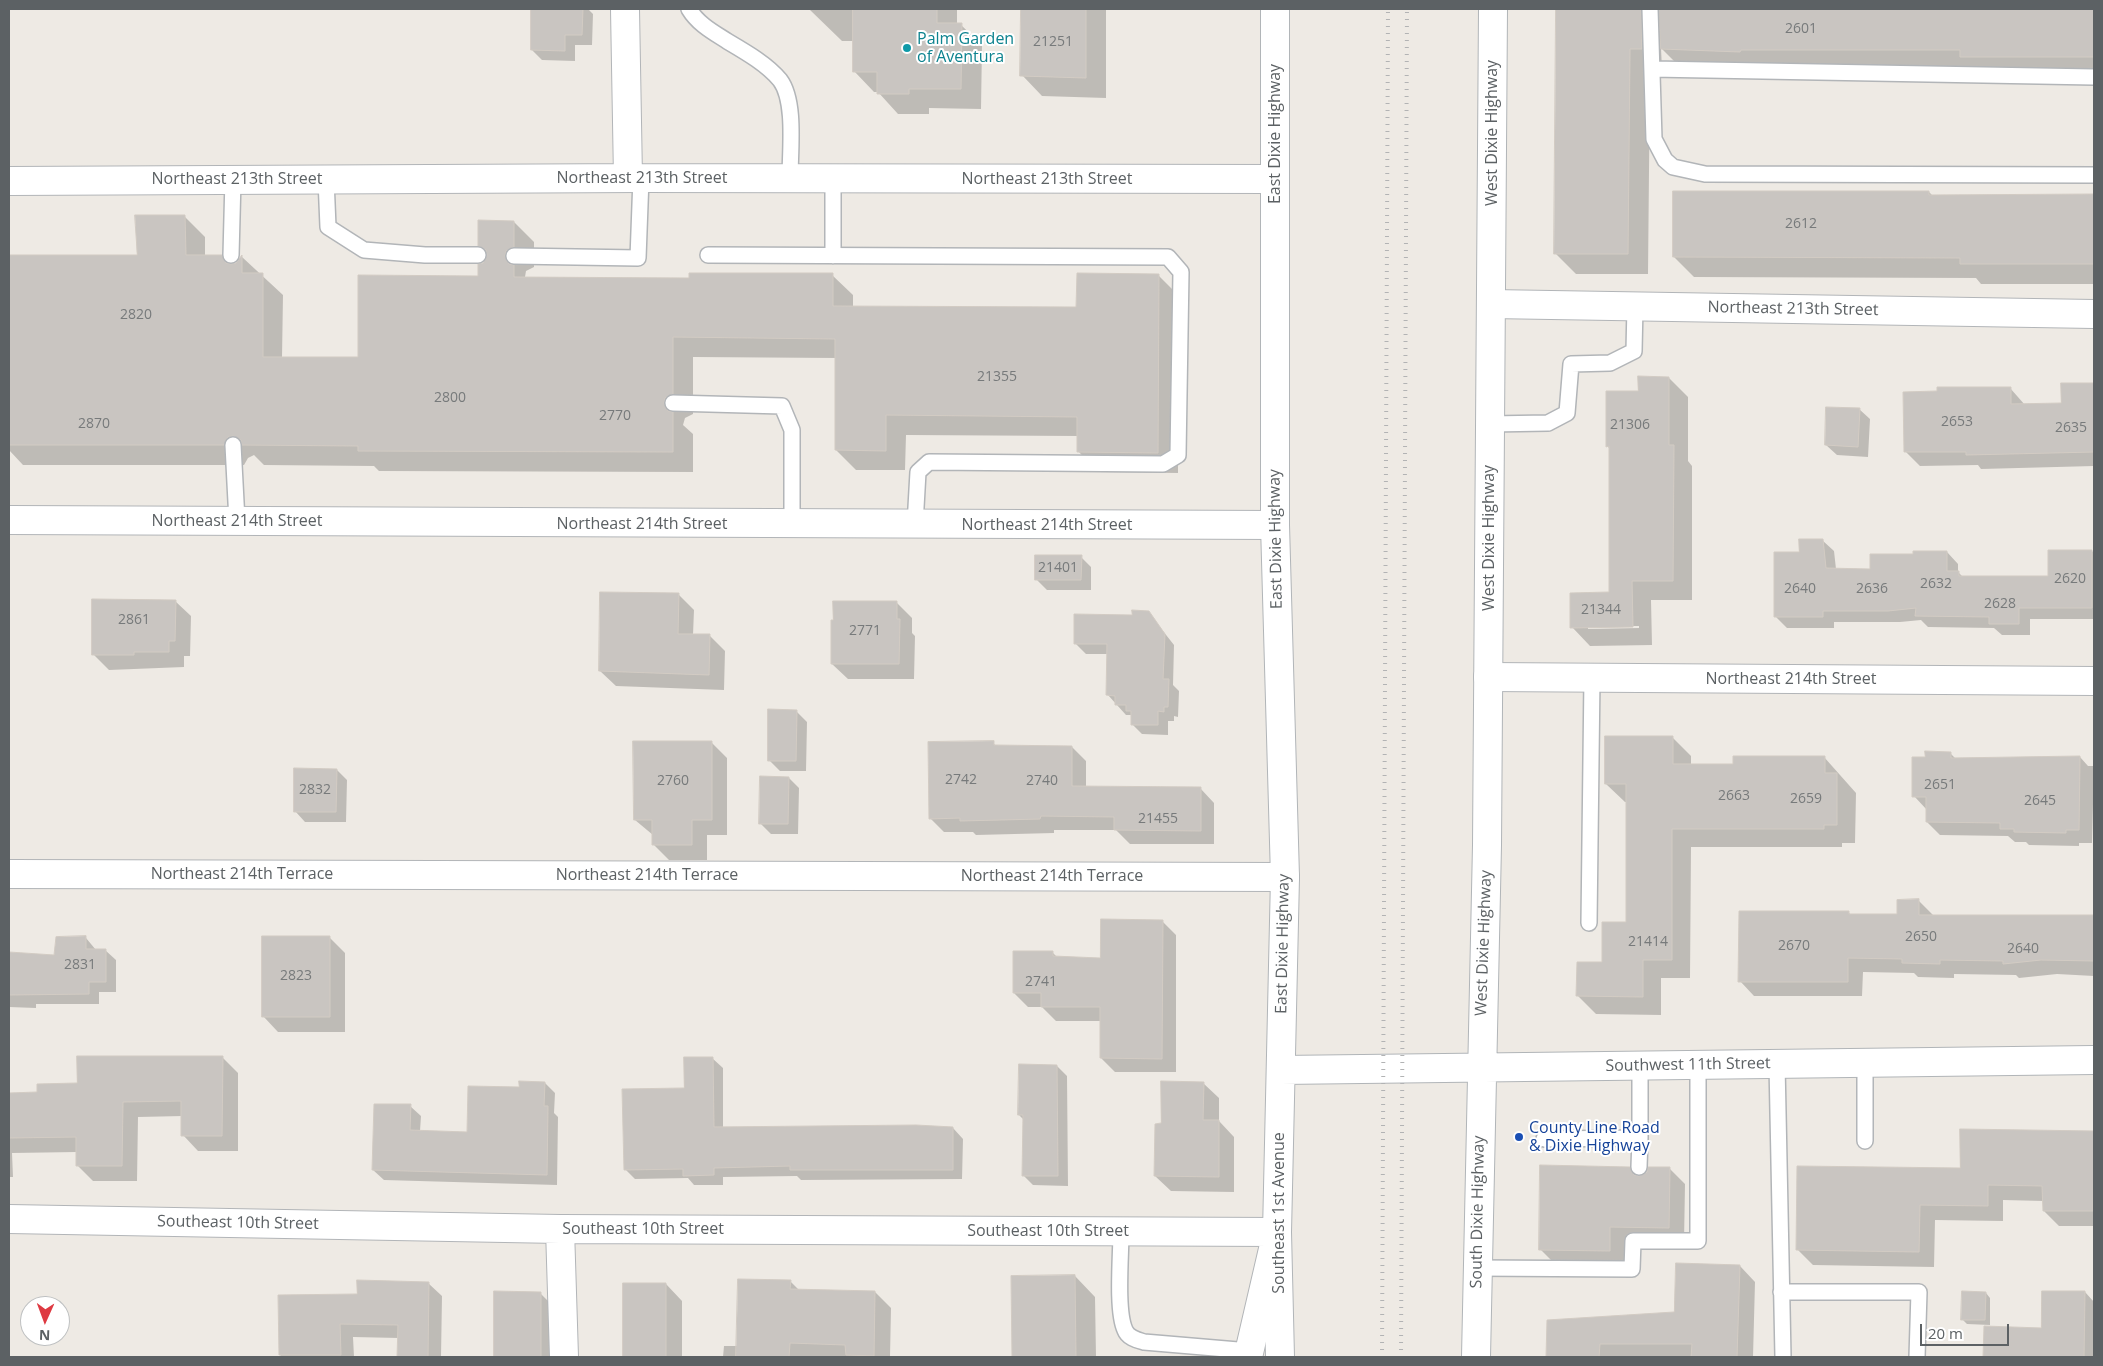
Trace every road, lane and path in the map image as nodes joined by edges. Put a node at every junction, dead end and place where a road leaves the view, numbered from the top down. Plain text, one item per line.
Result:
1 (625, 9) edge
2 (689, 9) edge
3 (1275, 9) edge
4 (1493, 9) edge
5 (1650, 9) edge
6 (1652, 69) junction
7 (2094, 77) edge
8 (2094, 175) edge
9 (635, 178) junction
10 (790, 178) junction
11 (833, 178) junction
12 (233, 179) junction
13 (326, 179) junction
14 (1275, 179) junction
15 (9, 181) edge
16 (231, 255) dead end
17 (478, 255) dead end
18 (708, 255) dead end
19 (514, 256) dead end
20 (833, 256) junction
21 (1491, 304) junction
22 (1635, 306) junction
23 (2094, 314) edge
24 (673, 402) dead end
25 (1490, 424) junction
26 (233, 445) dead end
27 (9, 520) edge
28 (237, 522) junction
29 (792, 524) junction
30 (915, 525) junction
31 (1275, 525) junction
32 (1488, 677) junction
33 (1592, 678) junction
34 (2094, 681) edge
35 (9, 874) edge
36 (1285, 877) junction
37 (1589, 923) dead end
38 (2094, 1060) edge
39 (1865, 1063) junction
40 (1777, 1064) junction
41 (1640, 1065) junction
42 (1698, 1065) junction
43 (1481, 1067) junction
44 (1281, 1070) junction
45 (1544, 1138) dead end
46 (1640, 1138) junction
47 (1865, 1141) dead end
48 (1639, 1167) dead end
49 (9, 1220) edge
50 (560, 1229) junction
51 (1121, 1232) junction
52 (1277, 1232) junction
53 (1477, 1268) junction
54 (1781, 1292) junction
55 (1249, 1354) edge
56 (564, 1357) edge
57 (1280, 1357) edge
58 (1476, 1357) edge
59 (1782, 1357) edge
60 (1917, 1357) edge

1 - 9 street
2 - 10 lane
3 - 14 street, East Dixie Highway
4 - 21 street, West Dixie Highway
5 - 6 lane
6 - 7 lane
6 - 8 lane
9 - 10 street, Northeast 213th Street
9 - 13 street, Northeast 213th Street
9 - 19 lane
10 - 11 street, Northeast 213th Street
11 - 14 street, Northeast 213th Street
11 - 20 lane
12 - 13 street, Northeast 213th Street
12 - 15 street, Northeast 213th Street
12 - 16 lane
13 - 17 lane
14 - 31 street, East Dixie Highway
18 - 20 lane
20 - 30 lane
21 - 22 street, Northeast 213th Street
21 - 25 street, West Dixie Highway
22 - 23 street, Northeast 213th Street
22 - 25 lane
24 - 29 lane
25 - 32 street, West Dixie Highway
26 - 28 lane
27 - 28 street, Northeast 214th Street
28 - 29 street, Northeast 214th Street
29 - 30 street, Northeast 214th Street
30 - 31 street, Northeast 214th Street
31 - 36 street, East Dixie Highway
32 - 33 street, Northeast 214th Street
32 - 43 street, West Dixie Highway
33 - 34 street, Northeast 214th Street
33 - 37 lane
35 - 36 street, Northeast 214th Terrace
36 - 44 street, East Dixie Highway
38 - 39 street, Southwest 11th Street
39 - 40 street, Southwest 11th Street
39 - 47 lane
40 - 42 street, Southwest 11th Street
40 - 54 lane
41 - 42 street, Southwest 11th Street
41 - 43 street, Southwest 11th Street
41 - 46 lane
42 - 53 lane
43 - 44 street, Southwest 11th Street
43 - 53 street, South Dixie Highway
44 - 52 street, Southeast 1st Avenue
45 - 46 lane
46 - 48 lane
49 - 50 street, Southeast 10th Street
50 - 51 street, Southeast 10th Street
50 - 56 street
51 - 52 street, Southeast 10th Street
51 - 55 lane
52 - 55 street
52 - 57 street, Southeast 1st Avenue
53 - 58 street, South Dixie Highway
54 - 59 lane
54 - 60 lane

